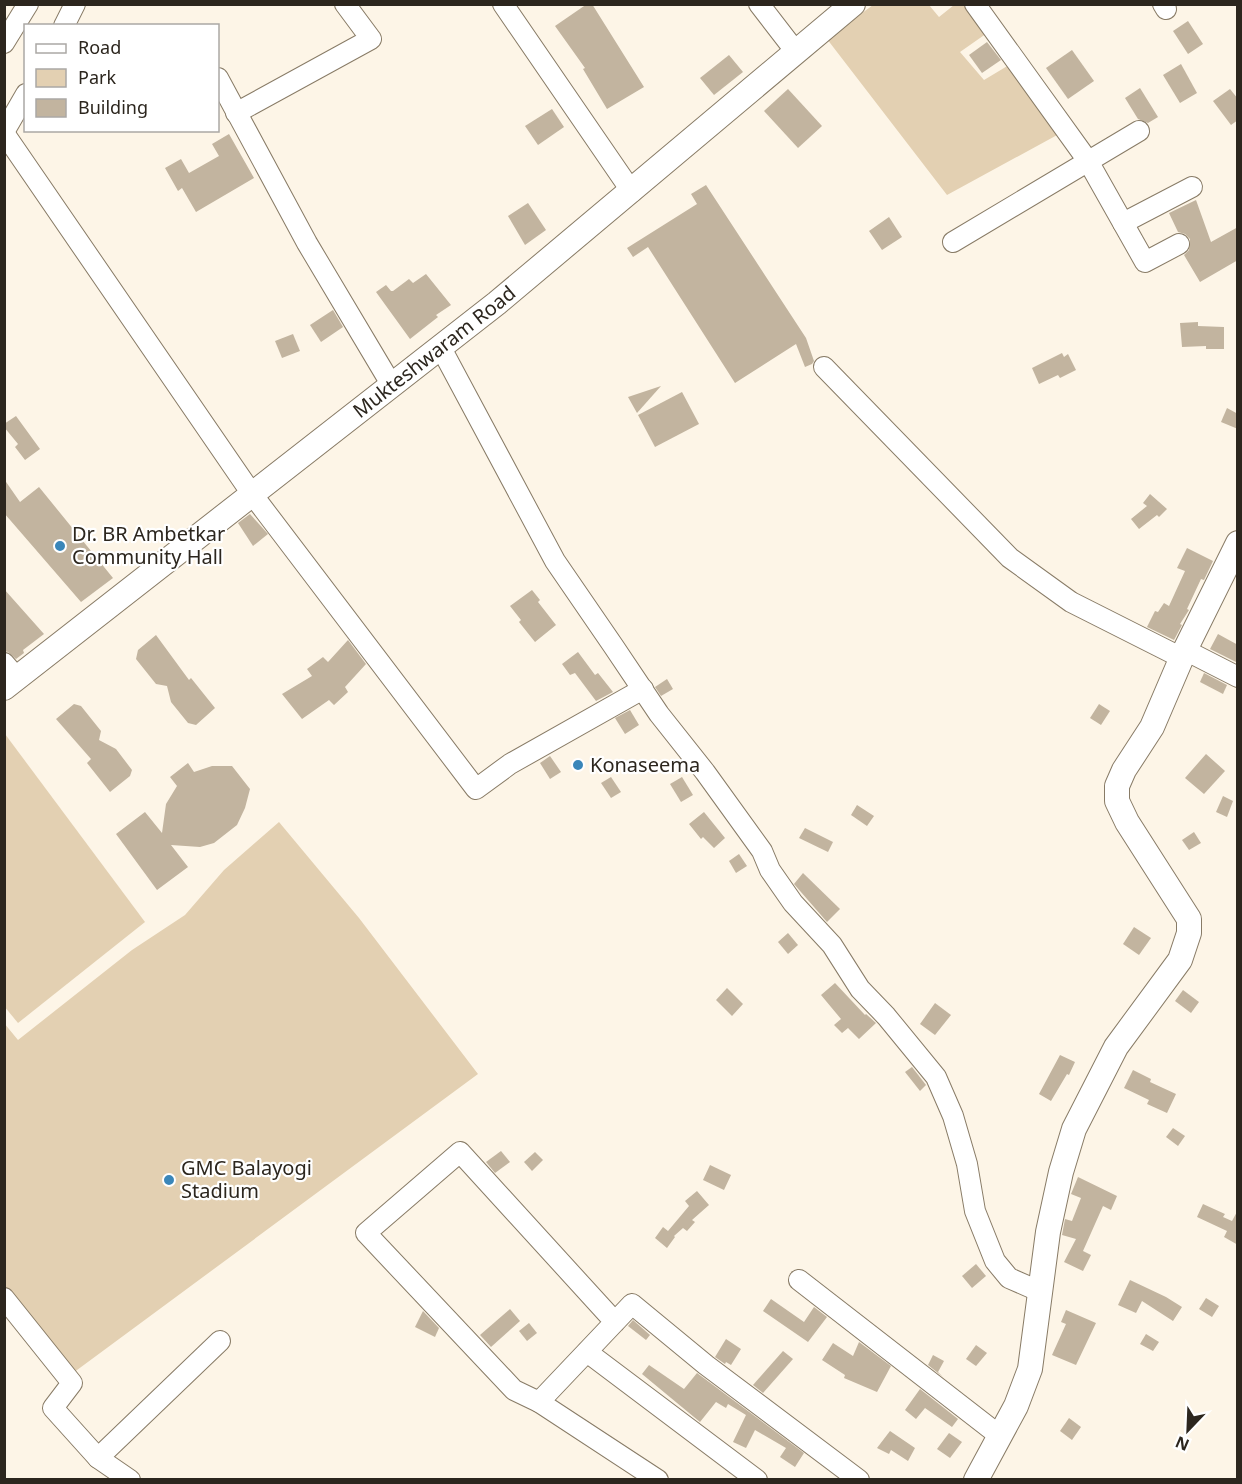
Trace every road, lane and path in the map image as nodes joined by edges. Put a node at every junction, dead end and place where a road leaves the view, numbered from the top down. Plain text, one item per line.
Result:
1 (28, 4) edge
2 (75, 4) edge
3 (345, 4) edge
4 (503, 4) edge
5 (759, 4) edge
6 (853, 4) edge
7 (975, 4) edge
8 (65, 24) edge
9 (7, 31) edge
10 (796, 52) junction
11 (219, 80) edge
12 (24, 97) edge
13 (236, 113) junction
14 (1139, 130) dead end
15 (4, 132) edge
16 (1088, 161) junction
17 (1192, 187) dead end
18 (632, 192) junction
19 (1123, 223) junction
20 (953, 242) dead end
21 (1179, 244) dead end
22 (441, 348) junction
23 (824, 368) dead end
24 (391, 384) junction
25 (252, 495) junction
26 (1238, 543) edge
27 (1183, 654) junction
28 (9, 676) edge
29 (1238, 677) edge
30 (643, 689) junction
31 (800, 1280) dead end
32 (1041, 1292) junction
33 (4, 1298) edge
34 (615, 1323) junction
35 (220, 1341) dead end
36 (587, 1352) junction
37 (539, 1402) junction
38 (1000, 1436) junction
39 (98, 1458) junction
40 (130, 1479) edge
41 (658, 1479) edge
42 (757, 1479) edge
43 (859, 1479) edge
44 (976, 1479) edge

1 - 9 street
2 - 8 street
3 - 13 street
4 - 18 street
5 - 10 street
6 - 10 main road, Mukteshwaram Road
7 - 16 street
10 - 18 main road, Mukteshwaram Road
11 - 13 street
12 - 15 street
13 - 24 street
14 - 16 street
15 - 25 street
16 - 19 street
16 - 20 street
17 - 19 street
18 - 22 main road, Mukteshwaram Road
19 - 21 street
22 - 24 main road, Mukteshwaram Road
22 - 30 street
23 - 27 street
24 - 25 main road, Mukteshwaram Road
25 - 28 main road, Mukteshwaram Road
25 - 30 street
26 - 27 main road
27 - 29 street
27 - 32 main road
30 - 32 street
31 - 38 street
32 - 38 main road
33 - 39 street
34 - 36 street
34 - 37 street
34 - 43 street
35 - 39 street
36 - 37 street
36 - 42 street
37 - 41 street
38 - 44 main road
39 - 40 street

